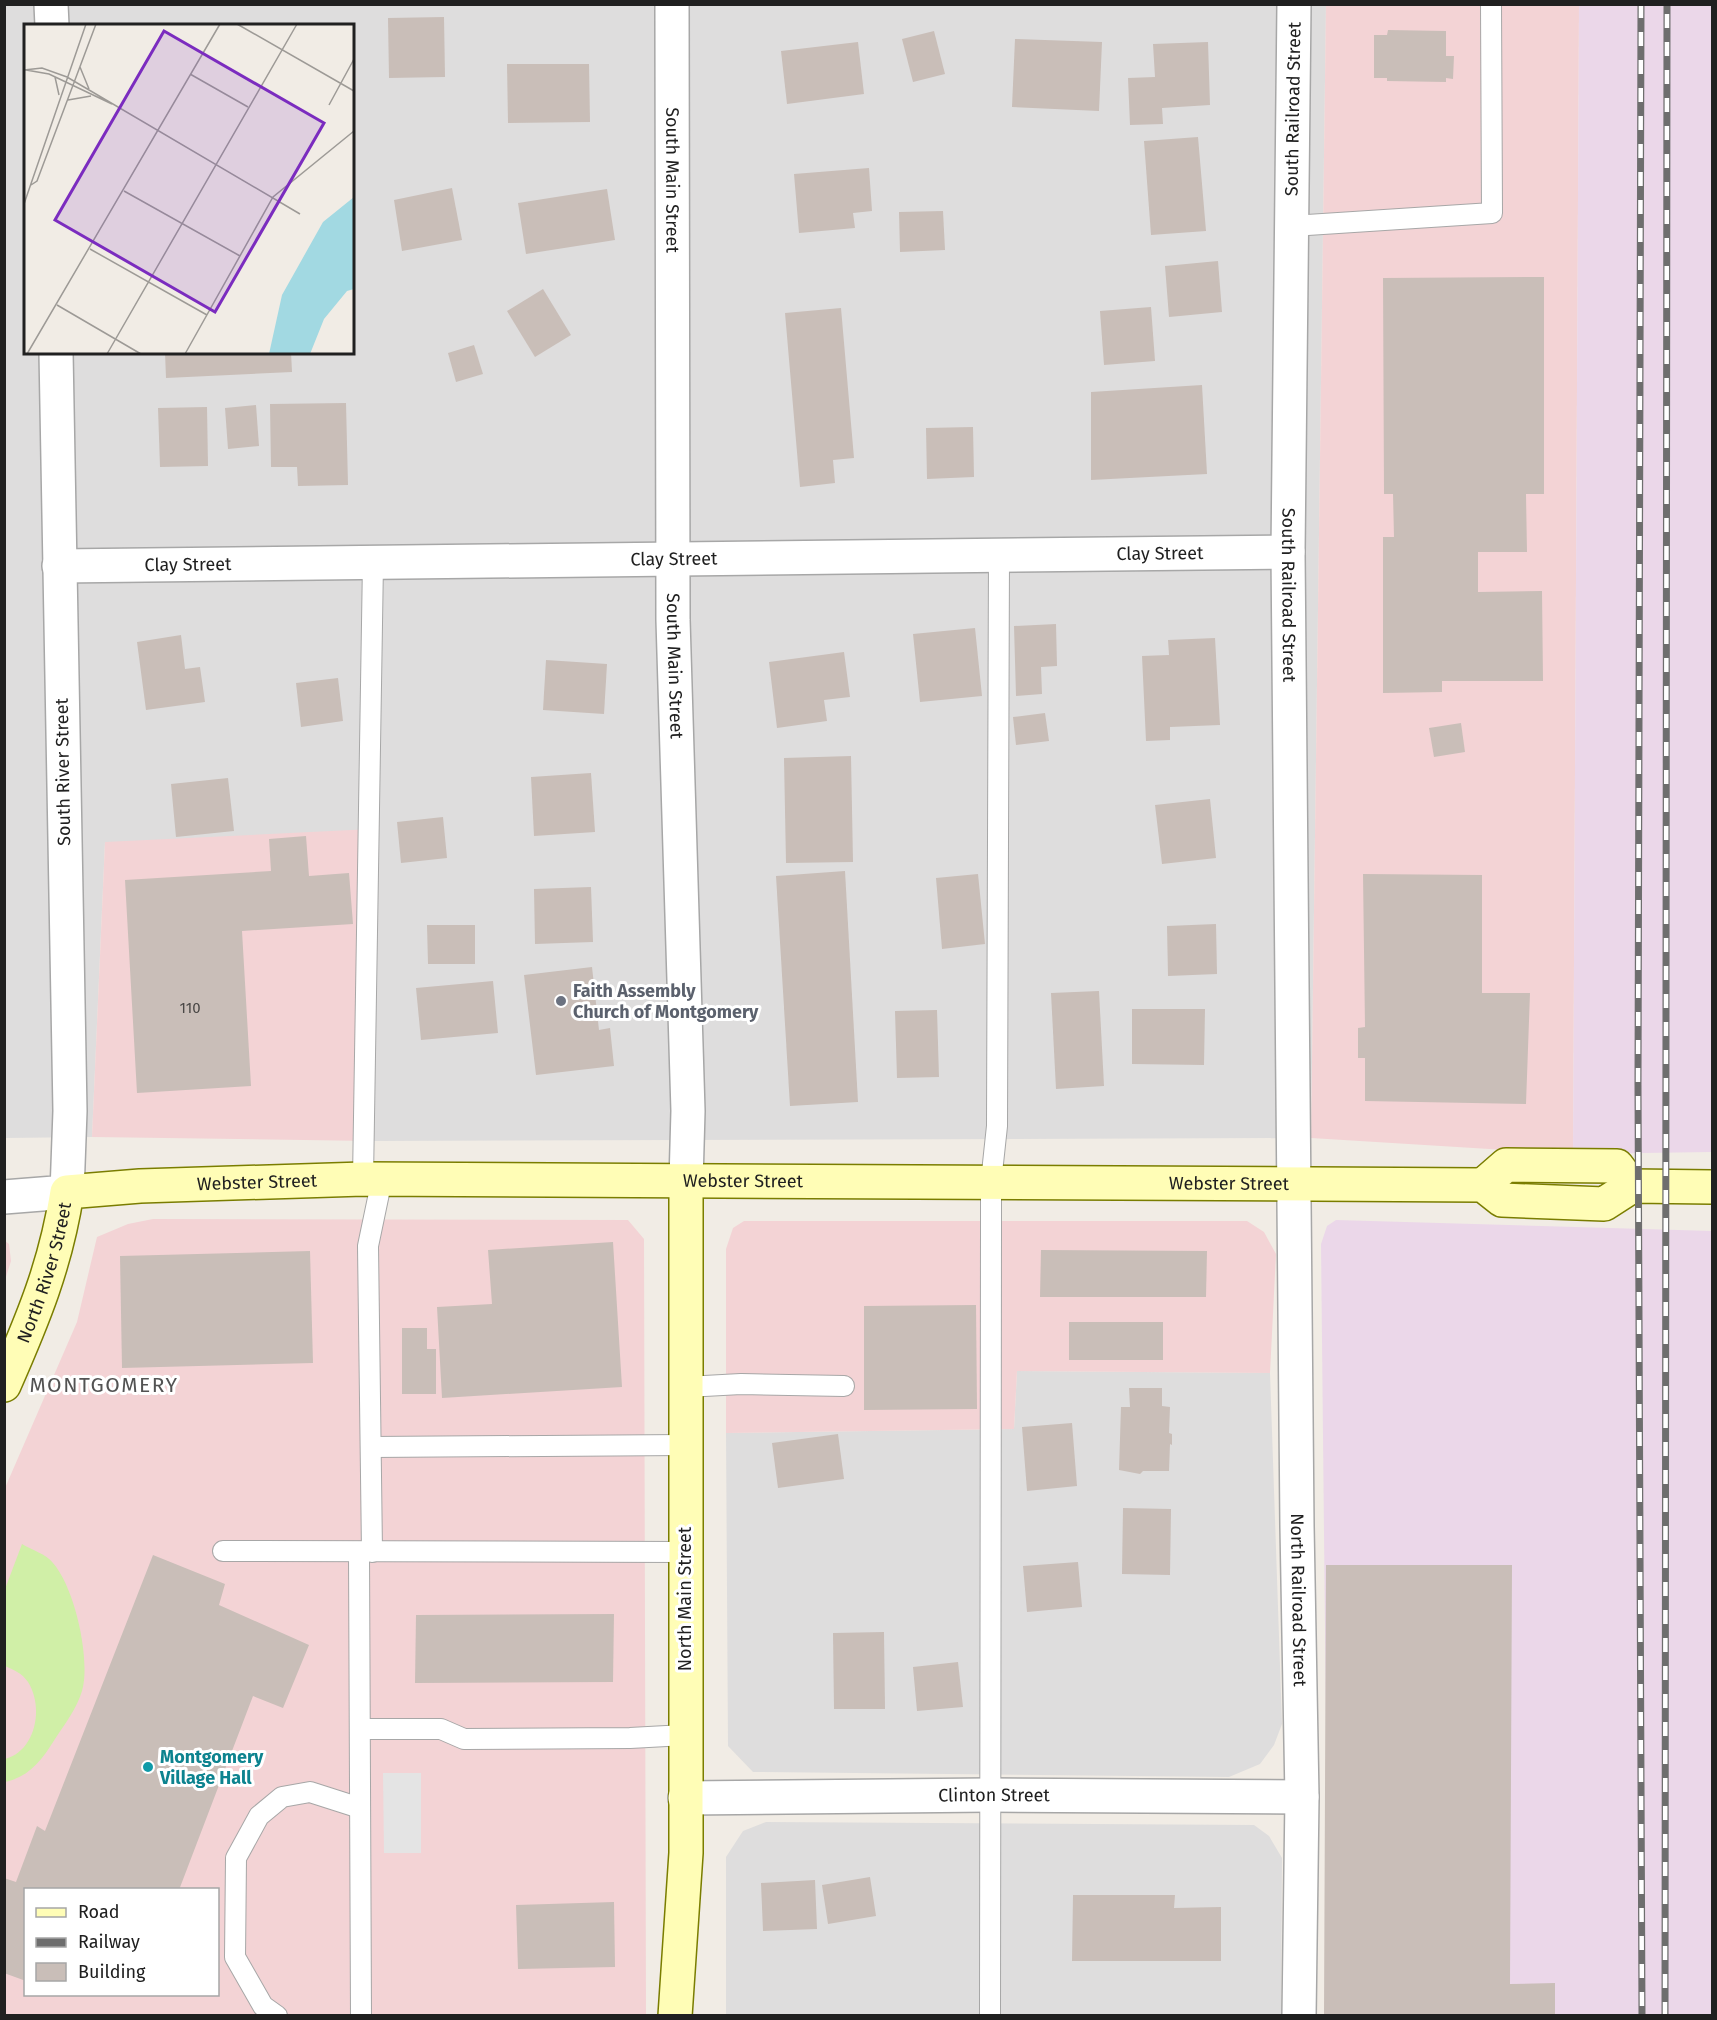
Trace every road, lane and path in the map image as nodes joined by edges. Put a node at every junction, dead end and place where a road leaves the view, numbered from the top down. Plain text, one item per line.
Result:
1 (51, 4) edge
2 (672, 4) edge
3 (1294, 4) edge
4 (1491, 4) edge
5 (52, 24) edge
6 (1292, 226) junction
7 (56, 354) edge
8 (1288, 552) junction
9 (999, 555) junction
10 (673, 559) junction
11 (373, 562) junction
12 (59, 566) junction
13 (373, 1179) junction
14 (686, 1181) junction
15 (991, 1182) junction
16 (1294, 1185) junction
17 (1713, 1187) edge
18 (67, 1192) junction
19 (4, 1197) edge
20 (4, 1385) edge
21 (844, 1386) dead end
22 (686, 1387) junction
23 (685, 1445) junction
24 (371, 1447) junction
25 (223, 1551) dead end
26 (365, 1552) junction
27 (685, 1552) junction
28 (360, 1729) junction
29 (685, 1735) junction
30 (990, 1795) junction
31 (1302, 1797) junction
32 (685, 1798) junction
33 (360, 1808) junction
34 (277, 2016) edge
35 (361, 2016) edge
36 (675, 2016) edge
37 (990, 2016) edge
38 (1299, 2016) edge

1 - 5 street
2 - 10 street, South Main Street
3 - 6 street, South Railroad Street
4 - 6 lane
6 - 8 street, South Railroad Street
7 - 12 street, South River Street
8 - 9 street, Clay Street
8 - 16 street, South Railroad Street
9 - 10 street, Clay Street
9 - 15 lane
10 - 11 street, Clay Street
10 - 14 street, South Main Street
11 - 12 street, Clay Street
11 - 13 lane
12 - 18 street, South River Street
13 - 14 street, Webster Street
13 - 18 street, Webster Street
13 - 24 lane
14 - 15 street, Webster Street
14 - 22 street, North Main Street
15 - 16 street, Webster Street
15 - 30 lane
16 - 17 street, Webster Street
16 - 31 street, North Railroad Street
18 - 19 street, Webster Street
18 - 20 street, North River Street
21 - 22 lane
22 - 23 street, North Main Street
23 - 24 lane
23 - 27 street, North Main Street
24 - 26 lane
25 - 26 lane
26 - 27 lane
26 - 28 lane
27 - 29 street, North Main Street
28 - 29 lane
28 - 33 lane
29 - 32 street, North Main Street
30 - 31 street, Clinton Street
30 - 32 street, Clinton Street
30 - 37 lane
31 - 38 street, North Railroad Street
32 - 36 street, North Main Street
33 - 34 lane
33 - 35 lane

